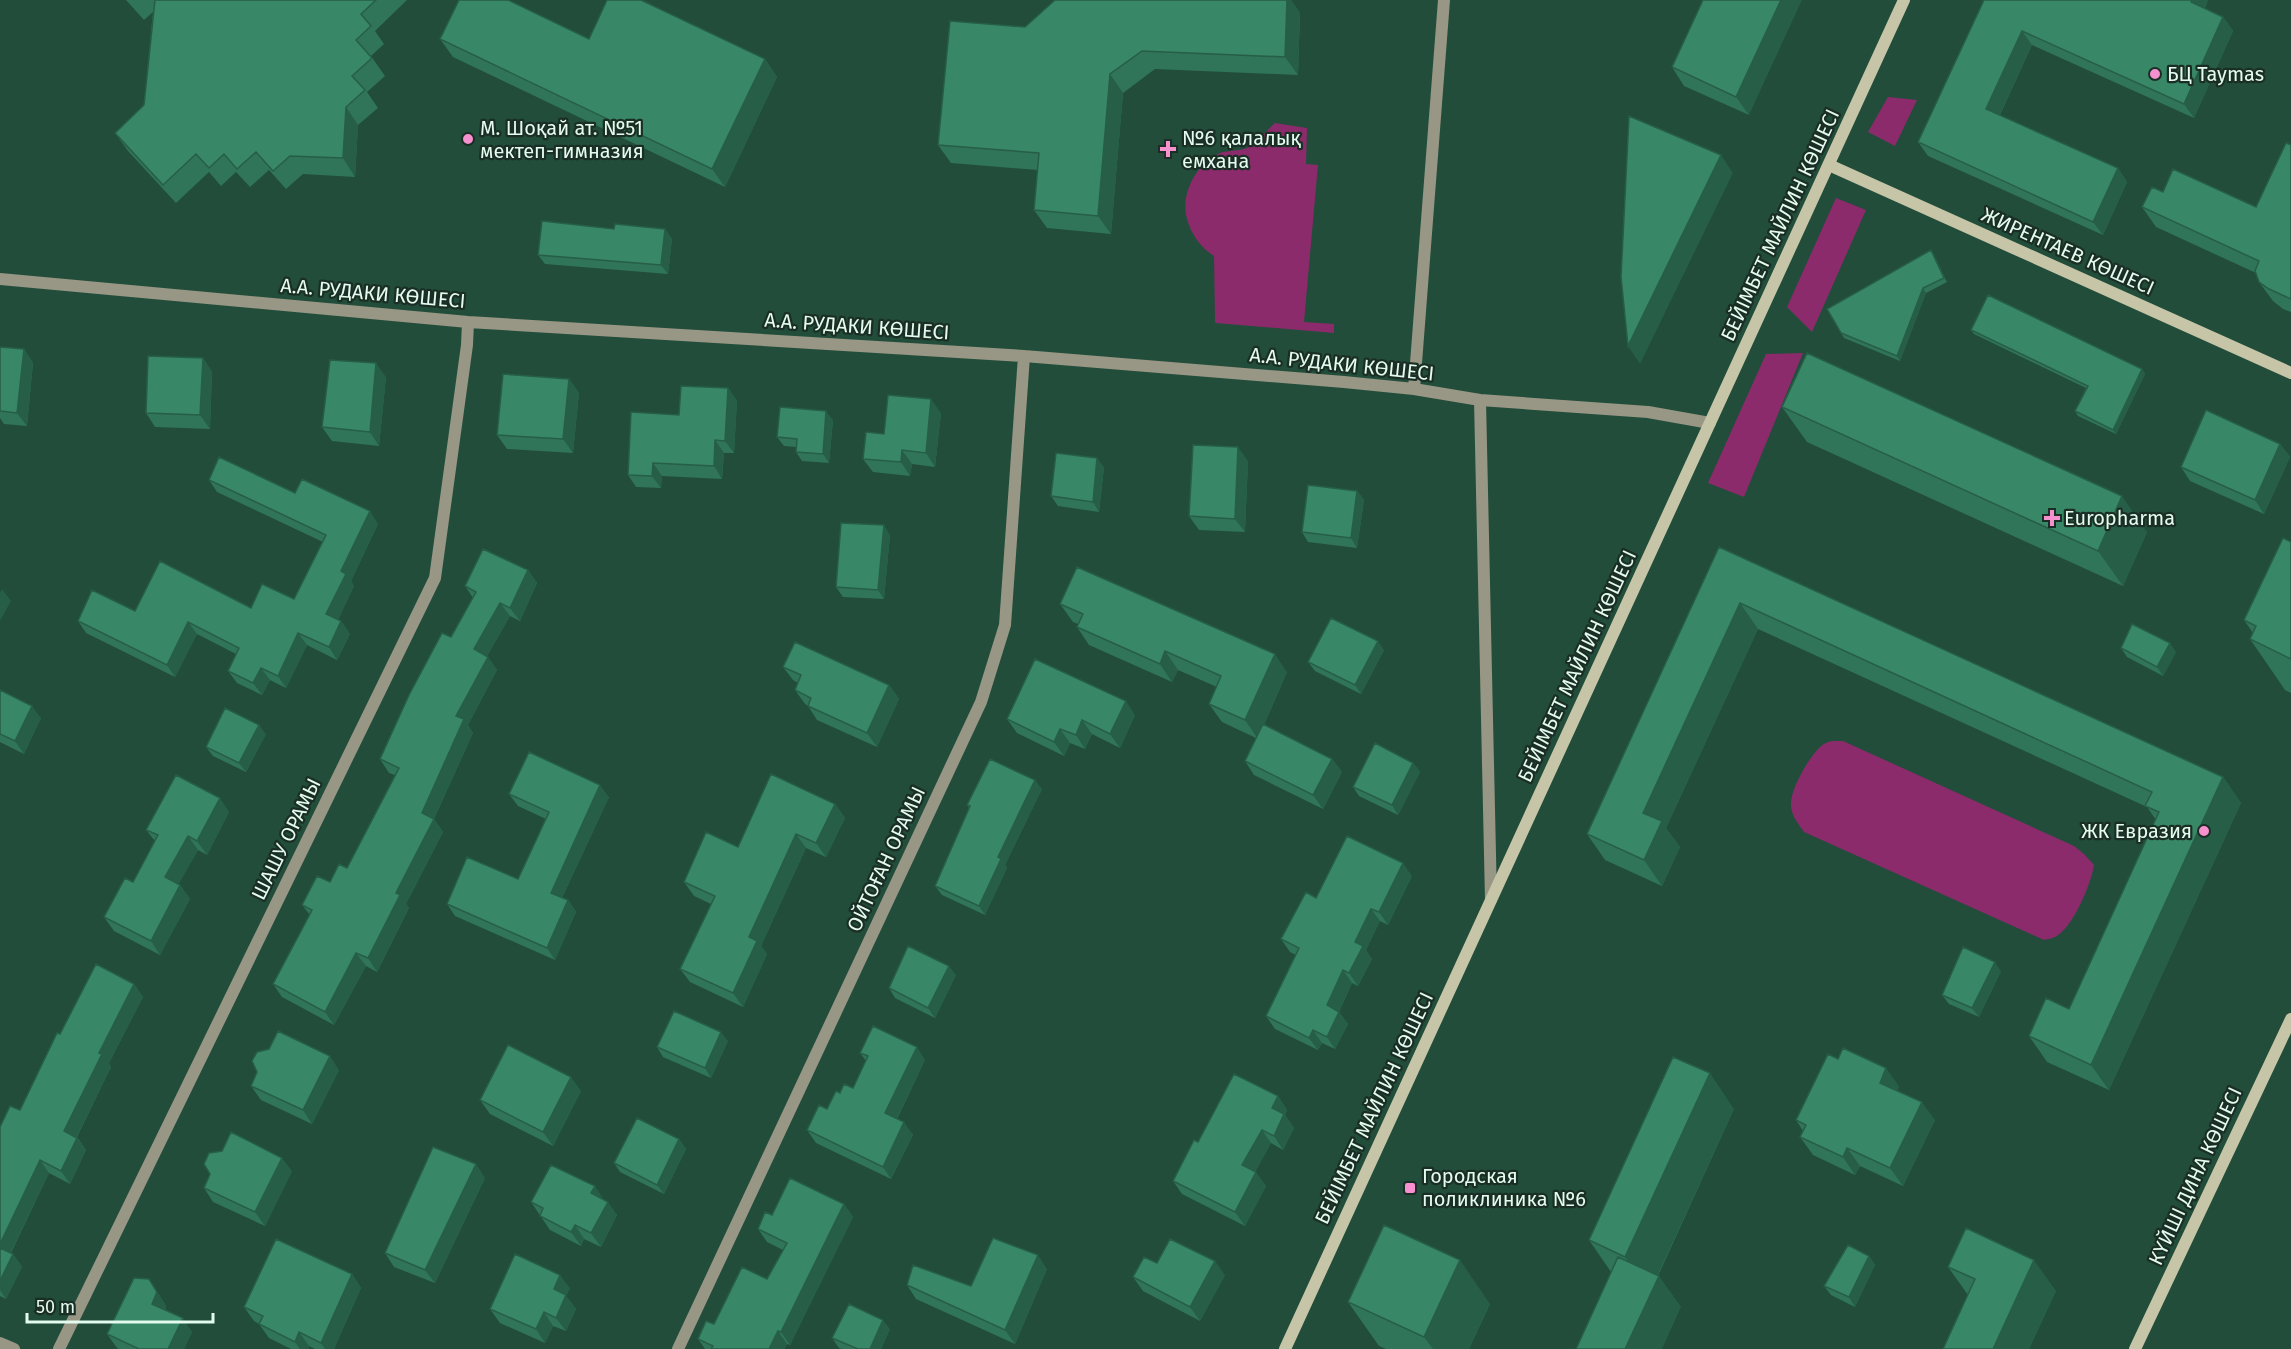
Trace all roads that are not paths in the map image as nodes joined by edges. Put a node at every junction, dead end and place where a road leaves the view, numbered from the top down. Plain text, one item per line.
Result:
1 (1444, 0) edge
2 (1904, 0) edge
3 (1829, 165) junction
4 (0, 279) edge
5 (468, 322) junction
6 (1024, 357) junction
7 (2291, 373) edge
8 (1414, 389) junction
9 (1480, 400) junction
10 (1710, 423) junction
11 (1491, 900) junction
12 (2291, 1019) edge
13 (0, 1342) edge
14 (14, 1349) edge
15 (59, 1349) edge
16 (678, 1349) edge
17 (1285, 1349) edge
18 (2135, 1349) edge

1 - 8 street
2 - 3 street, БЕЙІМБЕТ МАЙЛИН КӨШЕСІ
3 - 7 street, ЖИРЕНТАЕВ КӨШЕСІ
3 - 10 street, БЕЙІМБЕТ МАЙЛИН КӨШЕСІ
4 - 5 street, А.А. РУДАКИ КӨШЕСІ
5 - 6 street, А.А. РУДАКИ КӨШЕСІ
5 - 15 street, ШАШУ ОРАМЫ
6 - 8 street, А.А. РУДАКИ КӨШЕСІ
6 - 16 street, ОЙТОҒАН ОРАМЫ
8 - 9 street, А.А. РУДАКИ КӨШЕСІ
9 - 10 street, А.А. РУДАКИ КӨШЕСІ
9 - 11 street
10 - 11 street, БЕЙІМБЕТ МАЙЛИН КӨШЕСІ
11 - 17 street, БЕЙІМБЕТ МАЙЛИН КӨШЕСІ
12 - 18 street, КҮЙШІ ДИНА КӨШЕСІ
13 - 14 street

